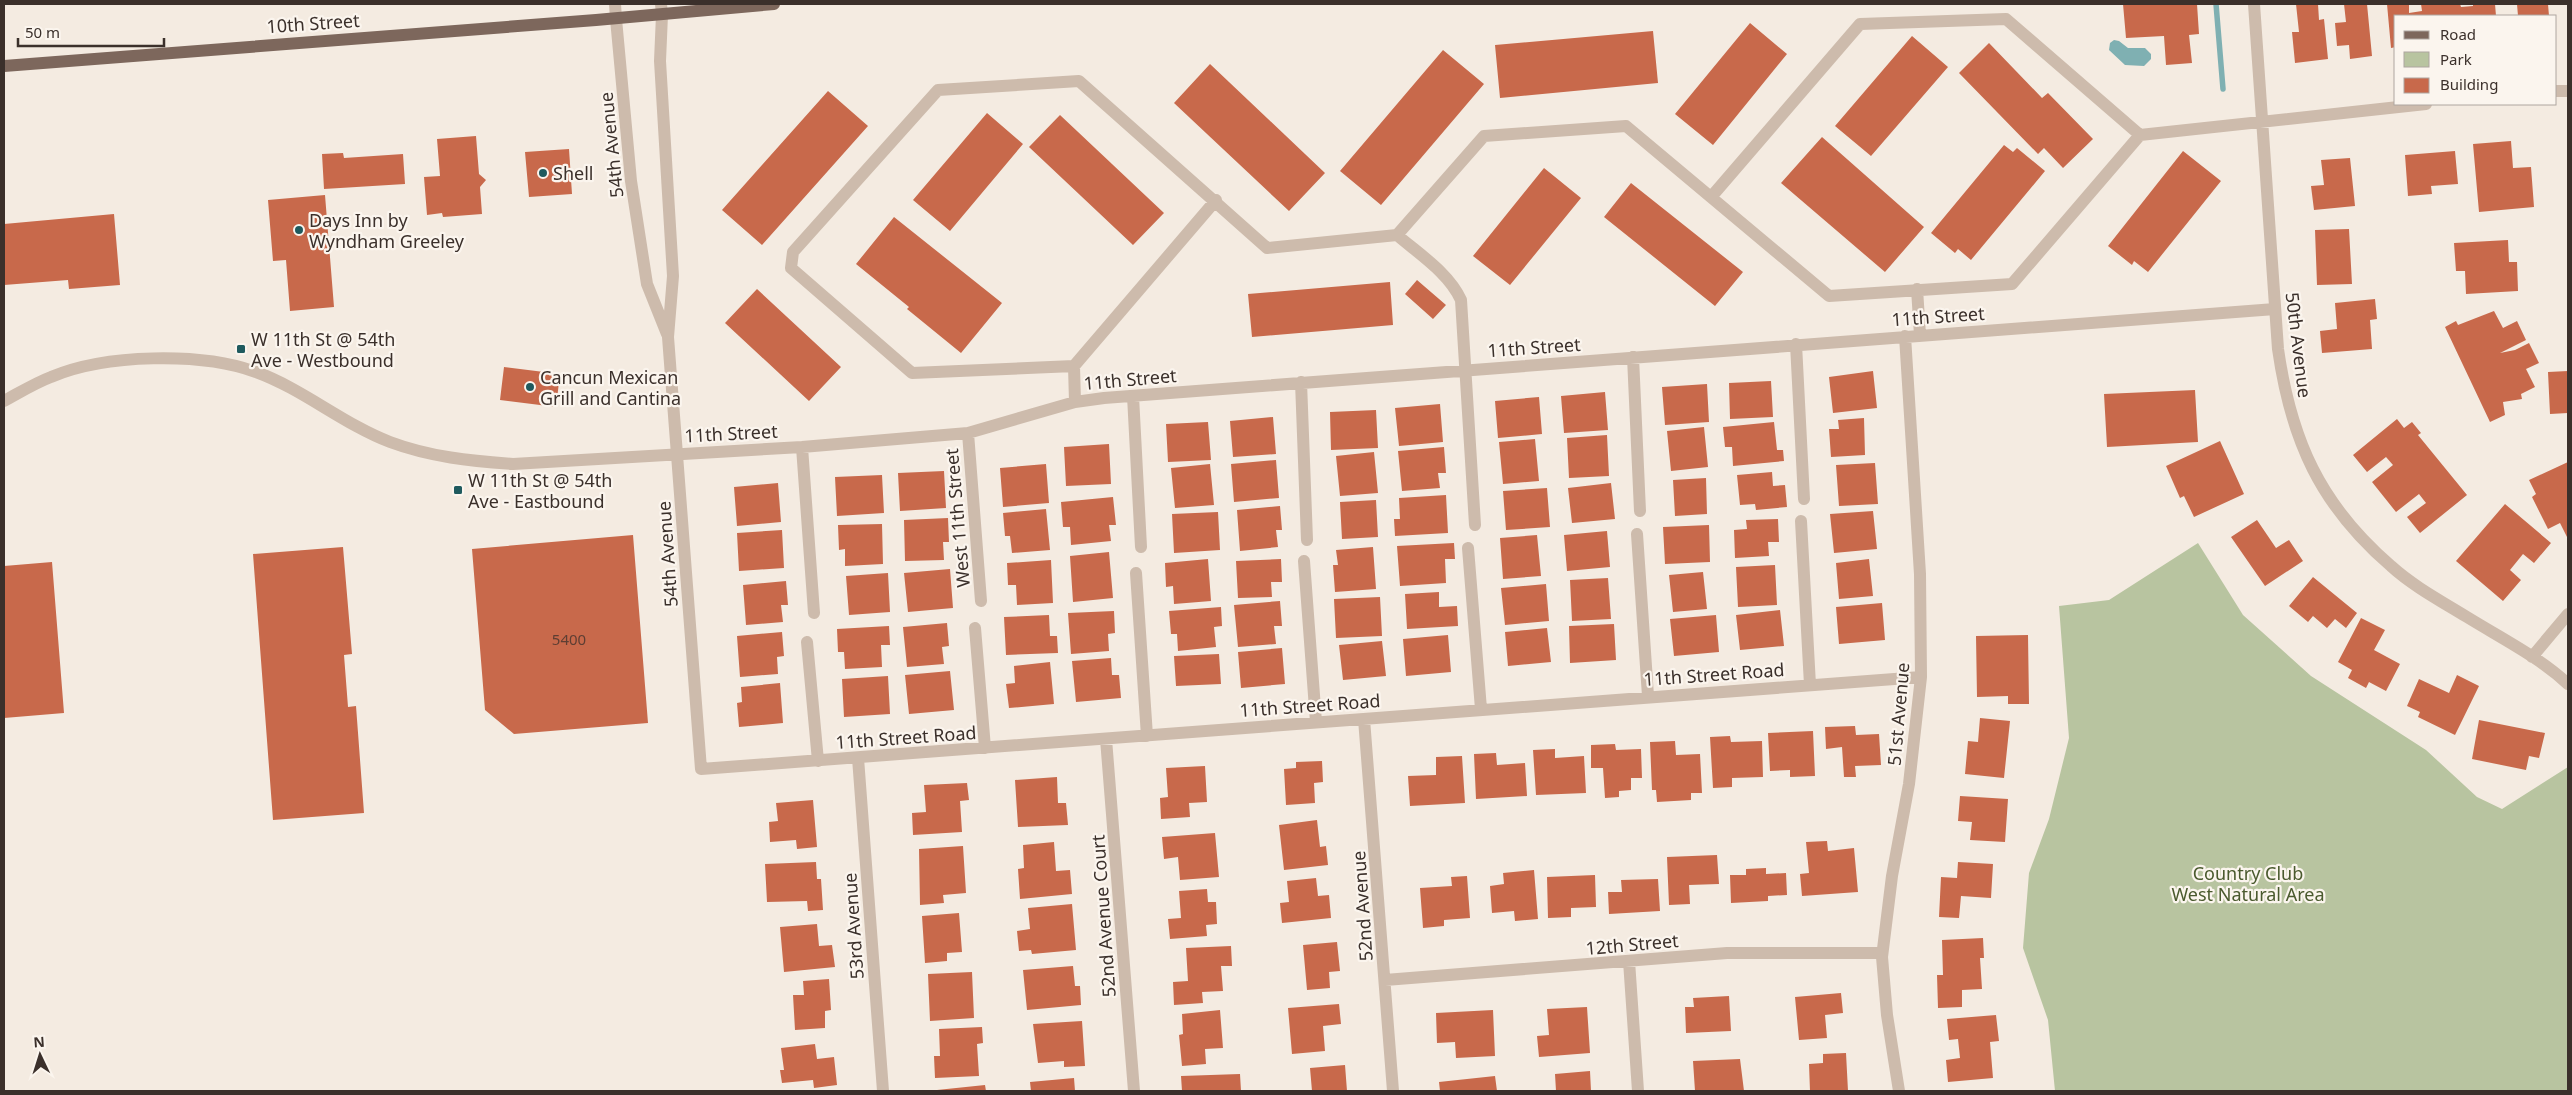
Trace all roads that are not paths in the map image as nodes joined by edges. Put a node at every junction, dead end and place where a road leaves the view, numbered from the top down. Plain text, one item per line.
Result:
1 (615, 4) edge
2 (774, 4) edge
3 (2254, 4) edge
4 (661, 9) edge
5 (616, 18) junction
6 (4, 66) edge
7 (2416, 105) edge
8 (2263, 121) junction
9 (2140, 135) junction
10 (1712, 196) junction
11 (1216, 200) junction
12 (1397, 235) junction
13 (1918, 289) junction
14 (2275, 309) junction
15 (1920, 335) junction
16 (1905, 336) junction
17 (668, 337) junction
18 (1796, 344) junction
19 (1633, 357) junction
20 (1074, 366) junction
21 (1465, 370) junction
22 (1301, 382) junction
23 (1133, 396) junction
24 (4, 401) edge
25 (1075, 402) junction
26 (968, 433) junction
27 (802, 447) junction
28 (678, 454) junction
29 (1804, 499) dead end
30 (1640, 511) dead end
31 (1800, 521) dead end
32 (1475, 525) dead end
33 (1637, 534) dead end
34 (1307, 540) dead end
35 (1141, 547) dead end
36 (1468, 548) dead end
37 (1304, 561) dead end
38 (1136, 573) dead end
39 (982, 601) dead end
40 (814, 613) dead end
41 (2568, 614) edge
42 (975, 628) dead end
43 (807, 642) dead end
44 (2532, 657) junction
45 (1921, 677) junction
46 (2568, 684) edge
47 (1810, 685) junction
48 (1648, 696) junction
49 (1481, 709) junction
50 (1364, 718) junction
51 (1316, 722) junction
52 (1147, 736) junction
53 (1106, 739) junction
54 (985, 748) junction
55 (858, 758) junction
56 (818, 761) junction
57 (701, 769) joint
58 (1882, 953) junction
59 (1629, 962) junction
60 (1385, 980) junction
61 (883, 1091) edge
62 (1134, 1091) edge
63 (1394, 1091) edge
64 (1638, 1091) edge
65 (1899, 1091) edge

1 - 5 street, 54th Avenue
2 - 4 main road, 10th Street
3 - 8 street, 50th Avenue
4 - 5 main road, 10th Street
4 - 17 street, 54th Avenue
5 - 6 main road, 10th Street
5 - 17 street, 54th Avenue
7 - 8 street
8 - 9 street
8 - 14 street, 50th Avenue
9 - 10 street
9 - 13 street
10 - 12 street
10 - 13 street
11 - 12 street
11 - 20 street
11 - 20 street
12 - 21 street
13 - 15 street
14 - 15 street, 11th Street
14 - 44 street, 50th Avenue
15 - 16 street, 11th Street
16 - 18 street, 11th Street
16 - 45 street, 51st Avenue
17 - 28 street, 54th Avenue
18 - 19 street, 11th Street
18 - 29 street
19 - 21 street, 11th Street
19 - 30 street
20 - 25 street
21 - 22 street, 11th Street
21 - 32 street
22 - 23 street, 11th Street
22 - 34 street
23 - 25 street, 11th Street
23 - 35 street
24 - 28 street, 11th Street
25 - 26 street, 11th Street
26 - 27 street, 11th Street
26 - 39 street, West 11th Street
27 - 28 street, 11th Street
27 - 40 street
28 - 57 street, 54th Avenue
31 - 47 street
33 - 48 street
36 - 49 street
37 - 51 street
38 - 52 street
41 - 44 street
42 - 54 street
43 - 56 street
44 - 46 street, 50th Avenue
45 - 47 street, 11th Street Road
45 - 58 street, 51st Avenue
47 - 48 street, 11th Street Road
48 - 49 street, 11th Street Road
49 - 50 street, 11th Street Road
50 - 51 street, 11th Street Road
50 - 60 street, 52nd Avenue
51 - 52 street, 11th Street Road
52 - 53 street, 11th Street Road
53 - 54 street, 11th Street Road
53 - 62 street, 52nd Avenue Court
54 - 55 street, 11th Street Road
55 - 56 street, 11th Street Road
55 - 61 street, 53rd Avenue
56 - 57 street, 11th Street Road
58 - 59 street, 12th Street
58 - 65 street, 51st Avenue
59 - 60 street, 12th Street
59 - 64 street
60 - 63 street, 52nd Avenue

